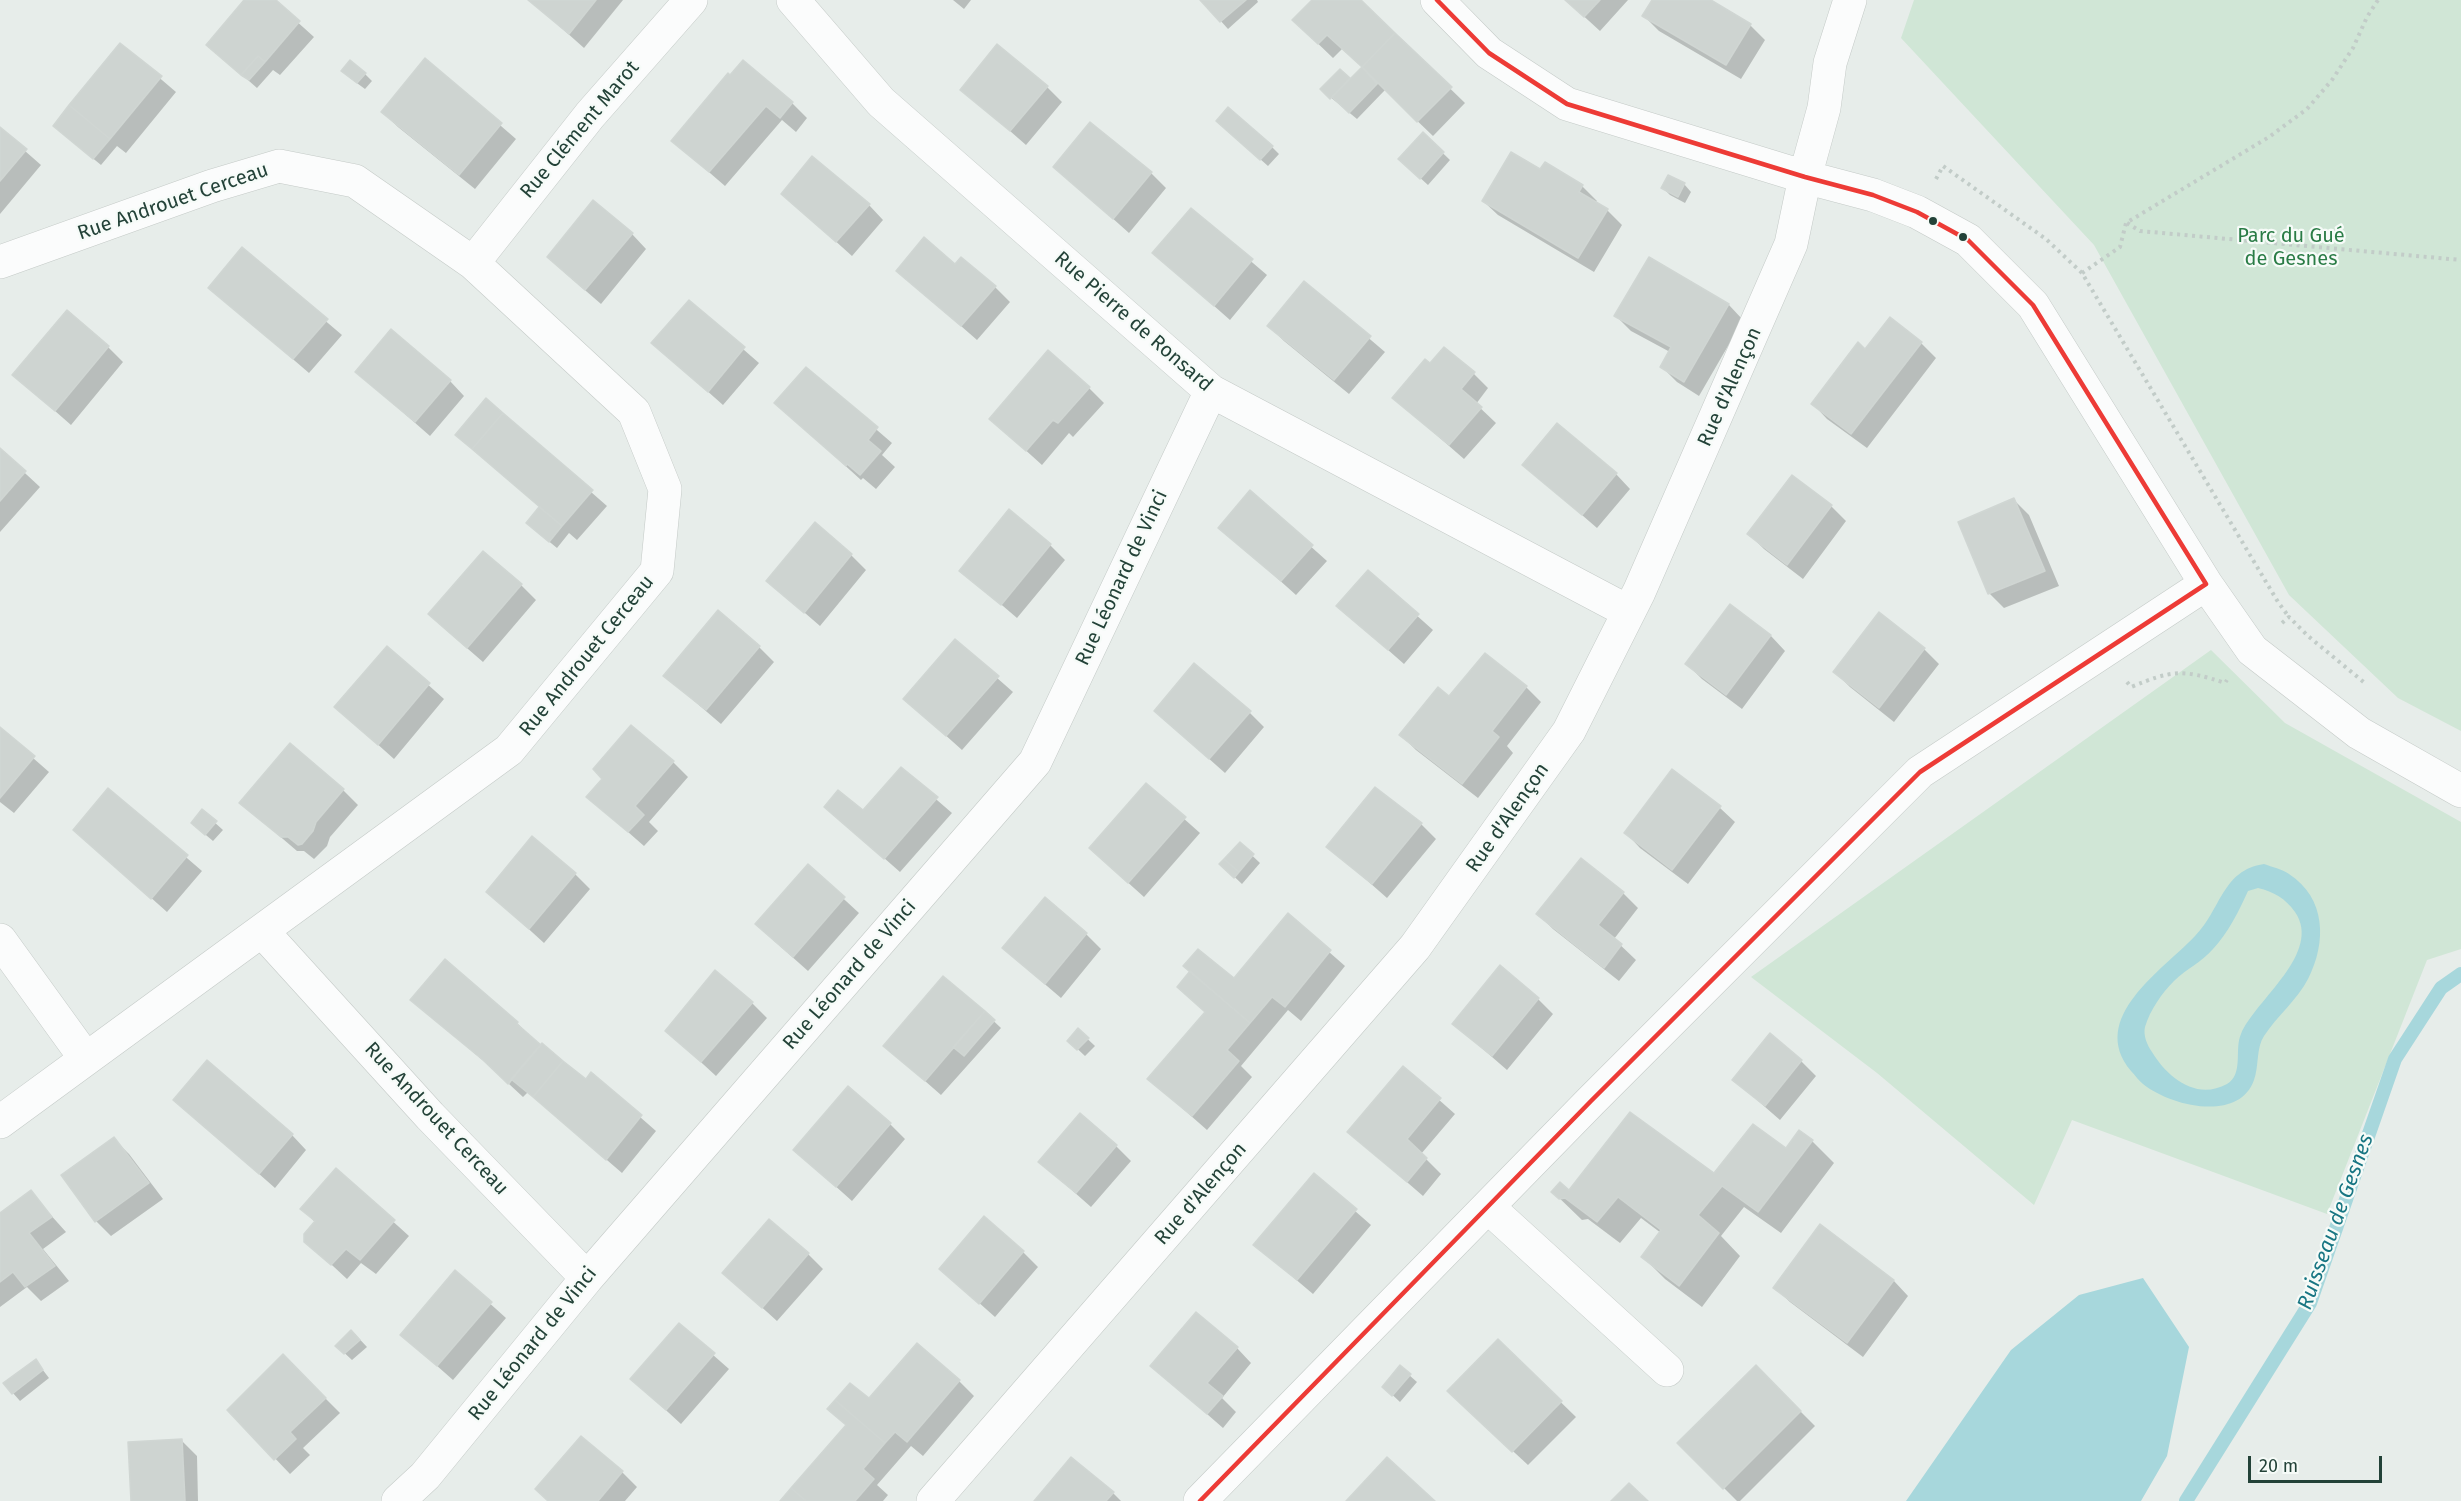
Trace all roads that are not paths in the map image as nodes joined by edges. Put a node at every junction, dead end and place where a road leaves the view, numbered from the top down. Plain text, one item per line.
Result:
1 (691, 0) edge
2 (793, 0) edge
3 (1437, 0) edge
4 (1850, 0) edge
5 (1805, 177) junction
6 (0, 262) edge
7 (473, 263) junction
8 (1211, 391) junction
9 (2206, 584) junction
10 (1629, 612) junction
11 (2461, 791) edge
12 (262, 931) junction
13 (0, 940) edge
14 (86, 1059) junction
15 (0, 1122) edge
16 (1488, 1207) junction
17 (587, 1278) junction
18 (1667, 1370) dead end
19 (398, 1501) edge
20 (933, 1501) edge
21 (1200, 1501) edge

1 - 7 street, Rue Clément Marot
2 - 8 street, Rue Pierre de Ronsard
3 - 5 street
4 - 5 street, Rue d'Alençon
5 - 9 street
5 - 10 street, Rue d'Alençon
6 - 7 street, Rue Androuet Cerceau
7 - 12 street, Rue Androuet Cerceau
8 - 10 street, Rue Pierre de Ronsard
8 - 17 street, Rue Léonard de Vinci
9 - 11 street
9 - 16 street
10 - 20 street, Rue d'Alençon
12 - 14 street
12 - 17 street, Rue Androuet Cerceau
13 - 14 street
14 - 15 street
16 - 18 street
16 - 21 street
17 - 19 street, Rue Léonard de Vinci

